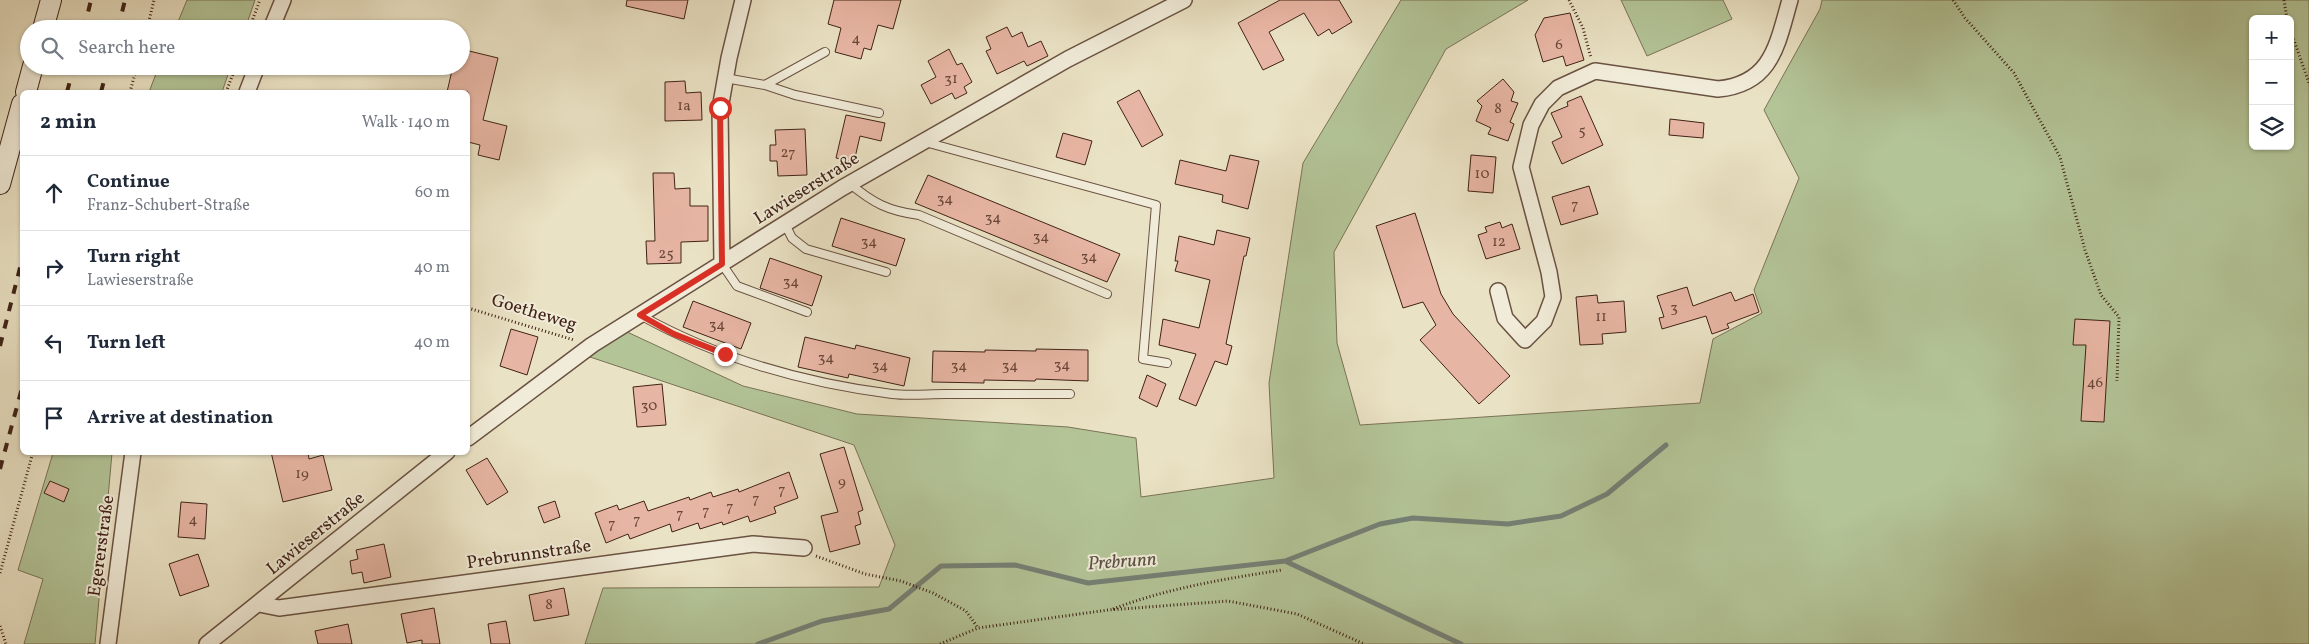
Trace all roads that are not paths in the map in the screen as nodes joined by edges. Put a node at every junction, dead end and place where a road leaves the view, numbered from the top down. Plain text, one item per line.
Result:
1 (51, 0) edge
2 (283, 0) edge
3 (743, 0) edge
4 (1184, 0) edge
5 (1790, 0) edge
6 (45, 20) edge
7 (275, 20) edge
8 (825, 52) dead end
9 (31, 75) edge
10 (254, 75) edge
11 (725, 78) junction
12 (766, 85) junction
13 (27, 90) edge
14 (248, 90) edge
15 (20, 111) edge
16 (879, 113) dead end
17 (923, 141) junction
18 (849, 183) junction
19 (0, 184) edge
20 (784, 224) junction
21 (722, 264) junction
22 (886, 272) dead end
23 (1498, 291) dead end
24 (1107, 294) dead end
25 (807, 312) dead end
26 (640, 315) junction
27 (1166, 363) dead end
28 (1070, 394) dead end
29 (470, 436) edge
30 (133, 455) edge
31 (443, 455) edge
32 (804, 548) road end
33 (259, 604) junction
34 (108, 644) edge
35 (207, 644) edge

1 - 6 street
2 - 7 street
3 - 11 street
4 - 17 street, Lawieserstraße
5 - 23 street
8 - 12 lane
9 - 13 street
10 - 14 street
11 - 12 lane
11 - 21 street
12 - 16 lane
15 - 19 street
17 - 18 street, Lawieserstraße
17 - 27 lane
18 - 20 street, Lawieserstraße
18 - 24 lane
20 - 21 street, Lawieserstraße
20 - 22 lane
21 - 25 lane
21 - 26 street, Lawieserstraße
26 - 28 lane
26 - 29 street, Lawieserstraße
30 - 34 street, Egererstraße
31 - 33 street, Lawieserstraße
32 - 33 street, Prebrunnstraße
33 - 35 street, Lawieserstraße

